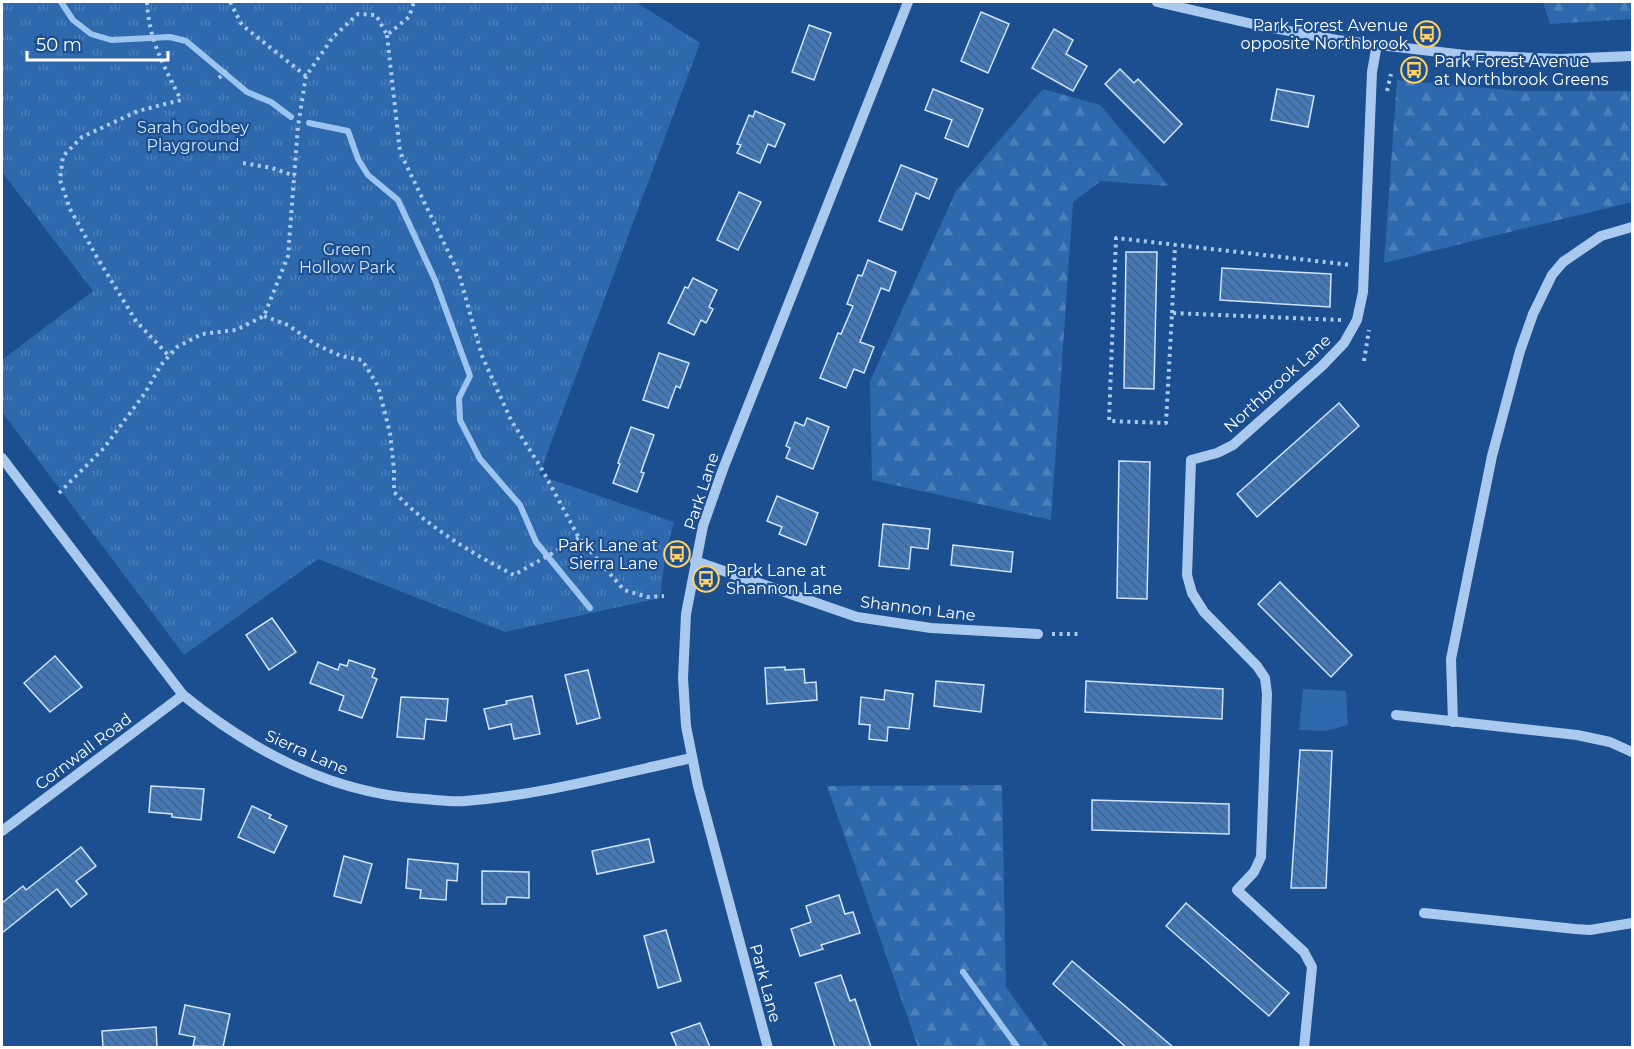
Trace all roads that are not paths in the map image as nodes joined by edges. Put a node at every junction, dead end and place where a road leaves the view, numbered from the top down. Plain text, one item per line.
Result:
1 (908, 2) edge
2 (1157, 2) edge
3 (1170, 3) edge
4 (1377, 44) junction
5 (1632, 56) edge
6 (1632, 227) edge
7 (2, 458) edge
8 (696, 561) junction
9 (1038, 634) road end
10 (183, 695) junction
11 (1396, 715) dead end
12 (1453, 722) junction
13 (1632, 752) edge
14 (692, 758) junction
15 (2, 831) edge
16 (1424, 913) dead end
17 (1632, 924) edge
18 (768, 1047) edge
19 (1304, 1047) edge

1 - 8 street, Park Lane
2 - 3 street
3 - 4 street
4 - 5 street
4 - 19 street, Northbrook Lane
6 - 12 street
7 - 10 street, Sierra Lane
8 - 9 street, Shannon Lane
8 - 14 street, Park Lane
10 - 14 street, Sierra Lane
10 - 15 street, Cornwall Road
11 - 12 street
12 - 13 street
14 - 18 street, Park Lane
16 - 17 street

